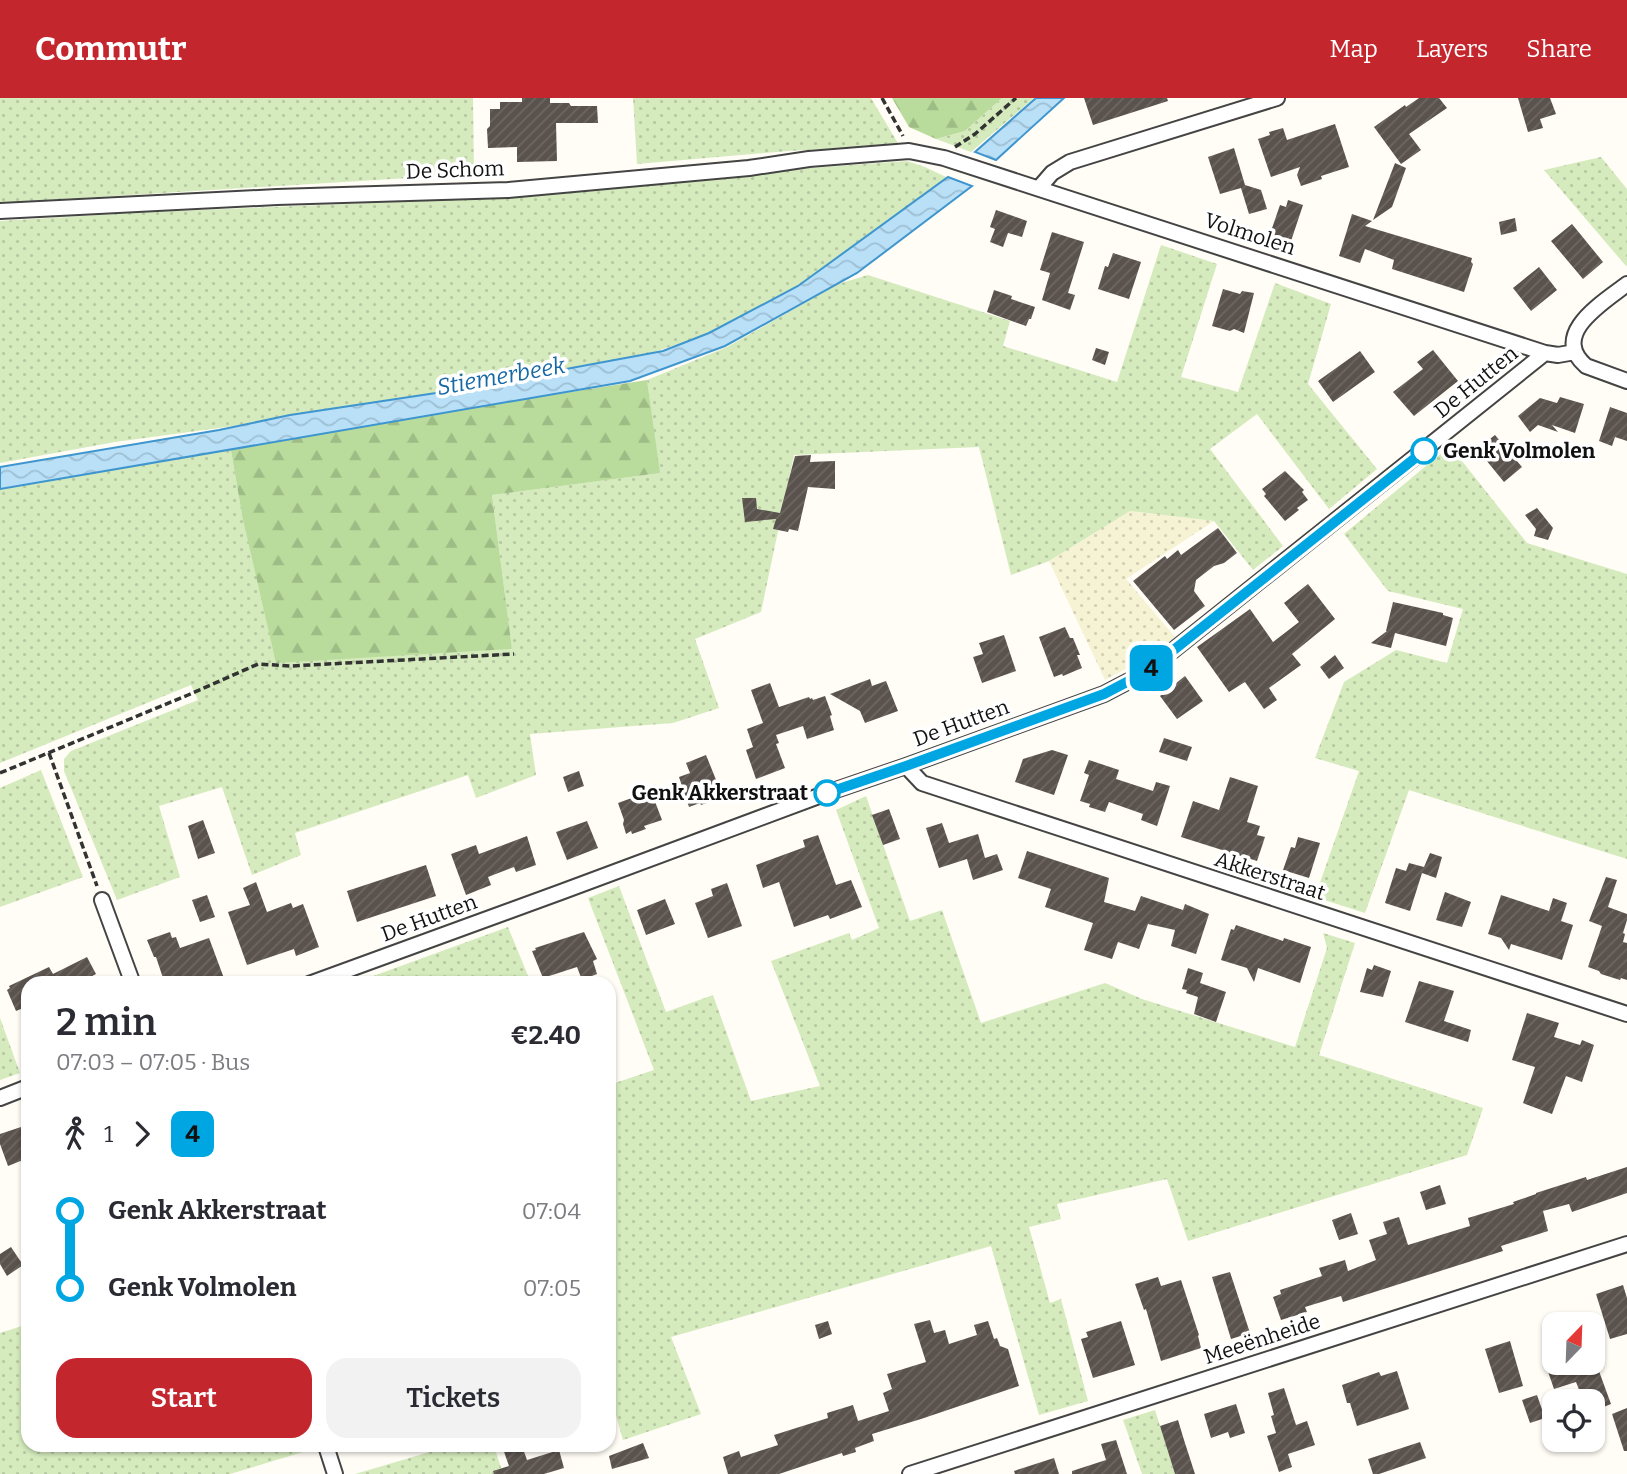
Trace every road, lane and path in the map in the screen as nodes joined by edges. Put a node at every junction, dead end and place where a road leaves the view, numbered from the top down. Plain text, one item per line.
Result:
1 (883, 98) edge
2 (1016, 98) edge
3 (1277, 98) edge
4 (909, 151) junction
5 (948, 151) dead end
6 (1039, 188) junction
7 (0, 211) edge
8 (1627, 284) edge
9 (1575, 352) junction
10 (1545, 354) junction
11 (1627, 381) edge
12 (514, 654) dead end
13 (49, 753) junction
14 (906, 766) junction
15 (0, 773) edge
16 (102, 900) joint
17 (130, 976) edge
18 (331, 976) edge
19 (1627, 1014) edge
20 (21, 1090) edge
21 (0, 1098) edge
22 (1627, 1244) edge
23 (328, 1452) edge
24 (926, 1472) edge
25 (335, 1474) edge
26 (910, 1474) edge

1 - 4 path
2 - 5 path
3 - 6 street
4 - 6 street, Volmolen
4 - 7 street, De Schom
6 - 10 street, Volmolen
8 - 9 street
9 - 10 street, Volmolen
9 - 11 street
10 - 14 street, De Hutten
12 - 13 path
13 - 15 path
13 - 16 path
14 - 18 street, De Hutten
14 - 19 street, Akkerstraat
16 - 17 street
20 - 21 street
22 - 24 street, Meeënheide
23 - 25 street
24 - 26 street, Meeënheide

